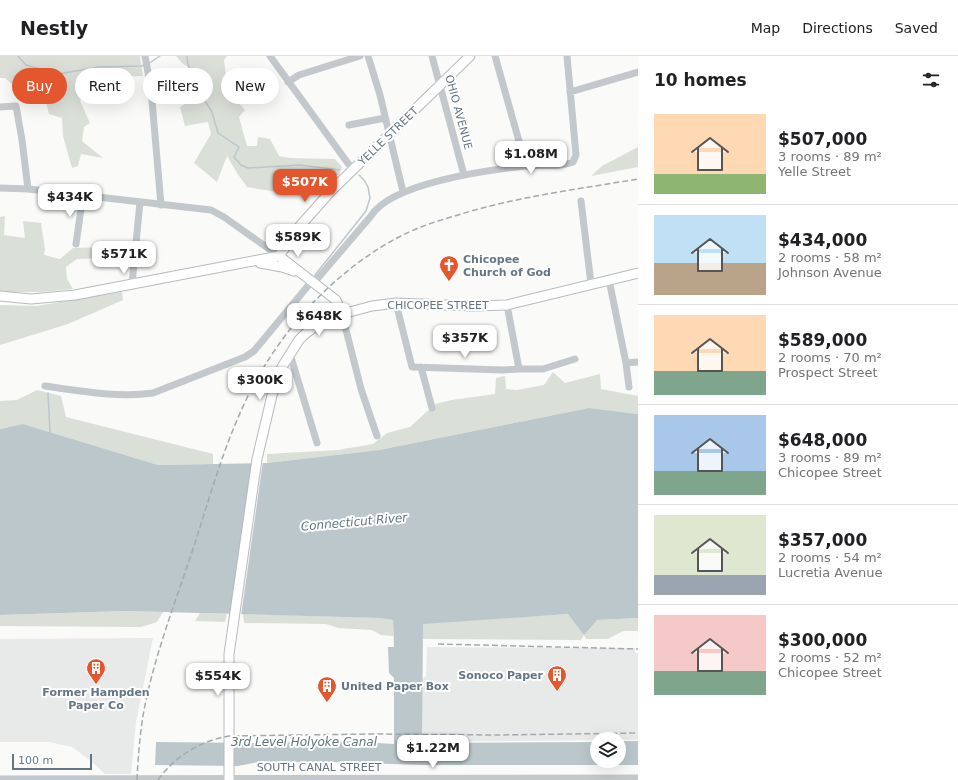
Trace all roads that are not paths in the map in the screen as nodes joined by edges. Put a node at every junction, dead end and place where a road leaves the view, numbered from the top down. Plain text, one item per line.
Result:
1 (270, 56) edge
2 (360, 56) edge
3 (368, 56) edge
4 (432, 56) edge
5 (470, 56) edge
6 (495, 56) edge
7 (567, 56) edge
8 (145, 59) edge
9 (638, 72) edge
10 (621, 77) junction
11 (638, 77) edge
12 (288, 82) junction
13 (440, 86) junction
14 (570, 92) junction
15 (0, 108) edge
16 (385, 118) junction
17 (349, 125) dead end
18 (389, 135) junction
19 (526, 166) junction
20 (353, 169) junction
21 (464, 175) junction
22 (0, 188) edge
23 (28, 189) junction
24 (403, 192) junction
25 (83, 195) junction
26 (581, 201) dead end
27 (140, 202) junction
28 (161, 205) junction
29 (76, 244) dead end
30 (279, 256) junction
31 (248, 262) junction
32 (638, 273) edge
33 (308, 278) junction
34 (609, 280) junction
35 (132, 284) junction
36 (591, 284) junction
37 (0, 296) edge
38 (396, 303) junction
39 (507, 305) junction
40 (342, 314) junction
41 (290, 354) junction
42 (575, 359) dead end
43 (638, 362) edge
44 (626, 363) junction
45 (421, 367) junction
46 (519, 369) junction
47 (45, 386) dead end
48 (629, 387) dead end
49 (432, 408) dead end
50 (377, 436) dead end
51 (317, 443) dead end
52 (229, 777) edge
53 (638, 778) edge
54 (0, 779) edge
55 (349, 779) edge
56 (469, 779) edge
57 (589, 779) edge

1 - 12 street
2 - 12 street
3 - 16 street
4 - 13 street, OHIO AVENUE
5 - 13 main road, YELLE STREET
6 - 19 street
7 - 14 street
8 - 28 street
9 - 10 street
10 - 11 street
10 - 14 street
12 - 20 street
13 - 18 main road, YELLE STREET
13 - 21 street, OHIO AVENUE
14 - 19 street
15 - 23 street
16 - 17 street
16 - 18 street
18 - 20 main road, YELLE STREET
18 - 24 street
19 - 21 street
20 - 30 main road, YELLE STREET
21 - 24 street
22 - 23 street
23 - 25 street
24 - 33 street
25 - 27 street
25 - 29 street
26 - 36 street
27 - 28 street
27 - 35 street
28 - 30 street
30 - 31 main road
30 - 33 main road
31 - 33 main road
31 - 35 main road
32 - 34 main road, CHICOPEE STREET
33 - 40 main road
33 - 47 street
34 - 36 main road, CHICOPEE STREET
34 - 44 street
35 - 37 main road
36 - 39 main road, CHICOPEE STREET
38 - 39 main road, CHICOPEE STREET
38 - 40 main road, CHICOPEE STREET
38 - 45 street
39 - 46 street
40 - 41 main road, CHICOPEE STREET
40 - 50 street
41 - 51 street
41 - 52 main road, CHICOPEE STREET
42 - 46 street
43 - 44 street
44 - 48 street
45 - 46 street
45 - 49 street
52 - 54 street, SOUTH CANAL STREET
52 - 55 street, SOUTH CANAL STREET
53 - 57 street, SOUTH CANAL STREET
55 - 56 street, SOUTH CANAL STREET
56 - 57 street, SOUTH CANAL STREET

